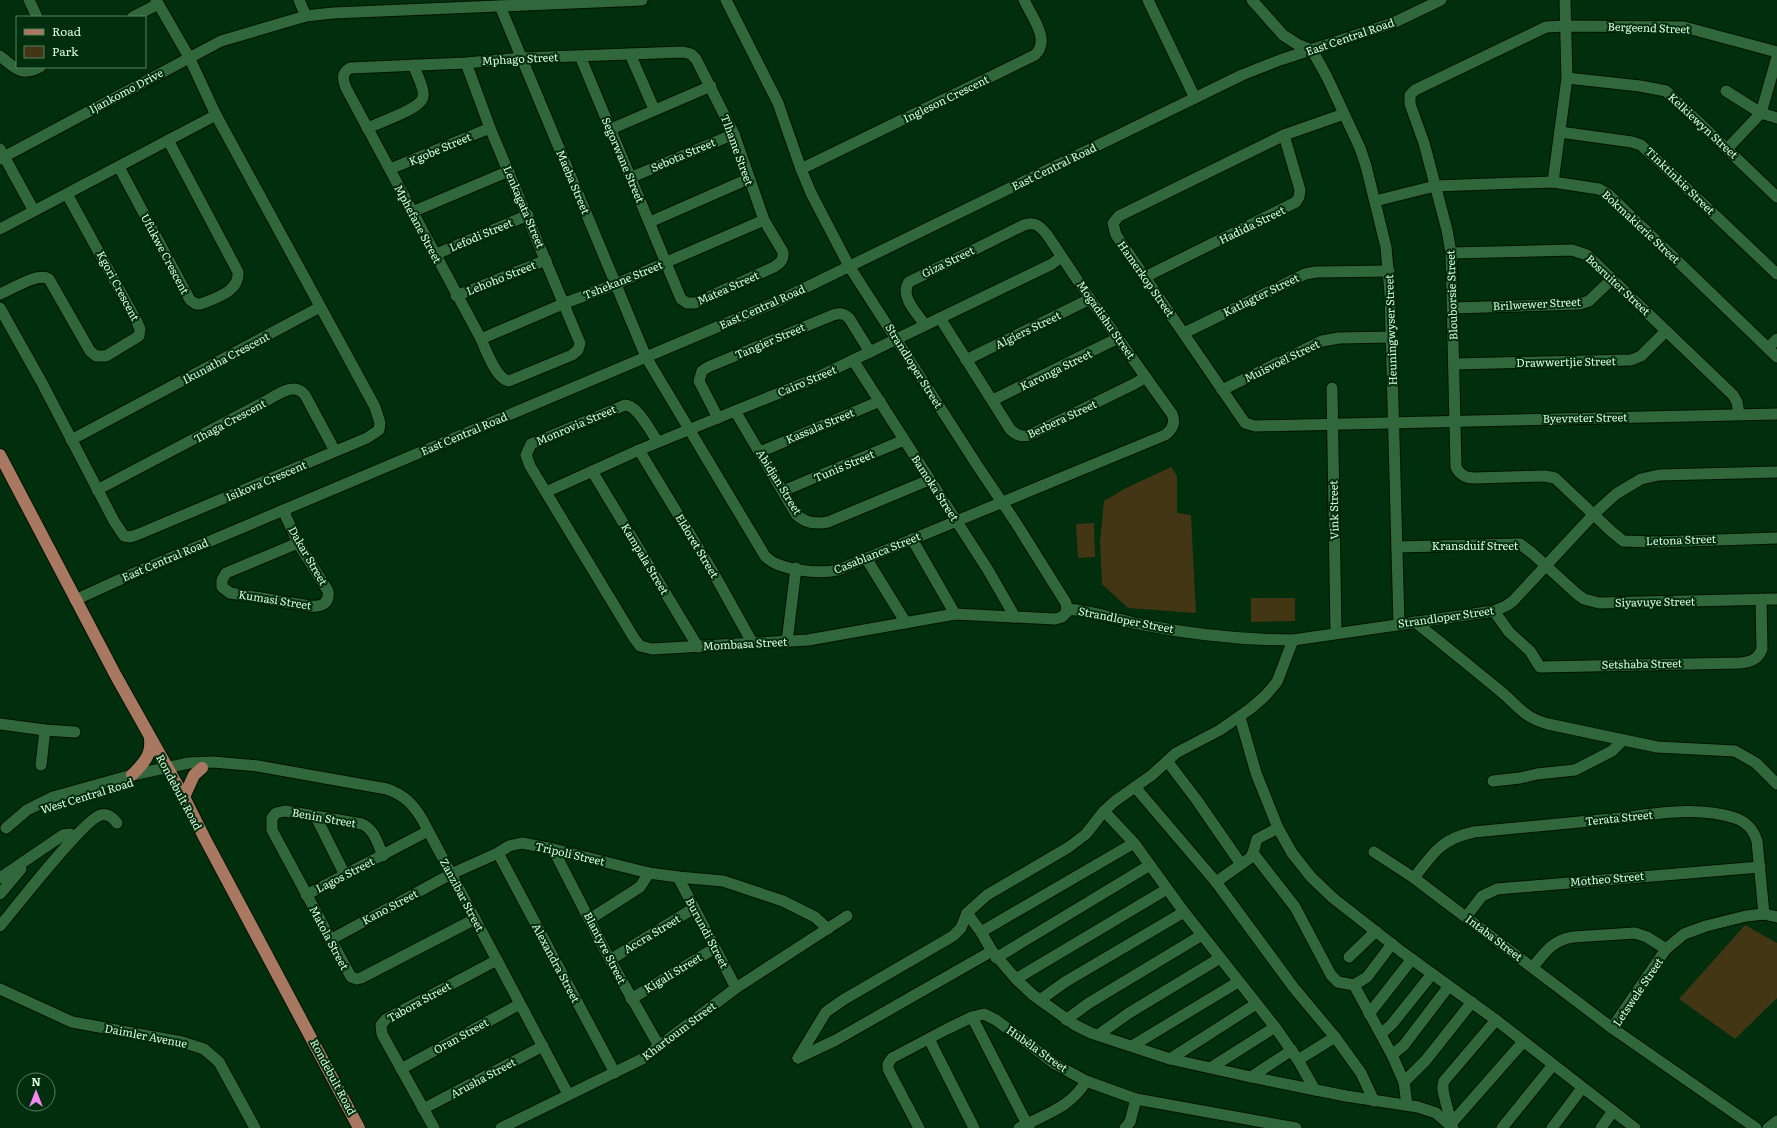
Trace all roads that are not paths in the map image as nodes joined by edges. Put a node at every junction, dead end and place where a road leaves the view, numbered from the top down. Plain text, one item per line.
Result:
1 (29, 0) edge
2 (299, 0) edge
3 (642, 0) edge
4 (726, 0) edge
5 (1024, 0) edge
6 (1148, 0) edge
7 (1252, 0) edge
8 (1441, 0) edge
9 (1565, 0) edge
10 (157, 2) edge
11 (500, 6) junction
12 (37, 16) edge
13 (135, 16) edge
14 (306, 16) junction
15 (1566, 26) junction
16 (1312, 50) junction
17 (684, 52) joint
18 (1777, 52) edge
19 (630, 54) junction
20 (0, 56) edge
21 (580, 56) junction
22 (189, 57) junction
23 (1777, 57) edge
24 (521, 58) junction
25 (466, 63) junction
26 (413, 65) junction
27 (356, 67) joint
28 (16, 68) edge
29 (16, 68) edge
30 (38, 68) edge
31 (1567, 78) junction
32 (711, 86) junction
33 (1726, 91) dead end
34 (1195, 98) junction
35 (654, 110) junction
36 (1762, 113) junction
37 (1344, 114) junction
38 (216, 116) junction
39 (1777, 118) edge
40 (367, 128) junction
41 (490, 128) junction
42 (610, 129) junction
43 (1560, 132) junction
44 (734, 134) junction
45 (1284, 135) junction
46 (168, 140) junction
47 (1727, 149) junction
48 (1, 155) edge
49 (119, 167) junction
50 (801, 169) junction
51 (390, 170) junction
52 (509, 171) junction
53 (632, 177) junction
54 (748, 179) junction
55 (1553, 182) junction
56 (1435, 186) junction
57 (67, 194) junction
58 (1777, 197) edge
59 (1375, 201) junction
60 (34, 211) junction
61 (412, 212) junction
62 (528, 215) junction
63 (764, 220) junction
64 (650, 222) junction
65 (1033, 223) joint
66 (0, 229) edge
67 (1451, 253) junction
68 (434, 254) junction
69 (783, 255) joint
70 (1061, 257) junction
71 (546, 260) junction
72 (666, 263) junction
73 (849, 266) junction
74 (1389, 271) junction
75 (1777, 274) edge
76 (1145, 277) junction
77 (1612, 278) junction
78 (616, 284) junction
79 (0, 294) edge
80 (456, 296) junction
81 (1090, 299) junction
82 (565, 303) junction
83 (320, 307) junction
84 (0, 308) edge
85 (1453, 308) junction
86 (940, 318) junction
87 (925, 325) junction
88 (1666, 331) junction
89 (1184, 333) junction
90 (1392, 337) junction
91 (1118, 338) junction
92 (481, 339) junction
93 (897, 339) junction
94 (1777, 339) edge
95 (1768, 348) junction
96 (870, 352) junction
97 (646, 357) junction
98 (1777, 357) edge
99 (853, 360) junction
100 (966, 360) junction
101 (1454, 364) junction
102 (1146, 377) junction
103 (509, 381) joint
104 (1332, 388) dead end
105 (1222, 390) junction
106 (992, 400) junction
107 (880, 401) junction
108 (735, 411) junction
109 (1740, 414) junction
110 (1777, 414) edge
111 (718, 418) junction
112 (1174, 422) joint
113 (1455, 422) junction
114 (1393, 423) junction
115 (1332, 425) junction
116 (690, 430) junction
117 (71, 440) junction
118 (904, 440) junction
119 (658, 442) junction
120 (639, 450) junction
121 (335, 452) junction
122 (527, 452) joint
123 (760, 452) junction
124 (0, 455) edge
125 (592, 471) junction
126 (1777, 472) edge
127 (929, 480) junction
128 (97, 490) junction
129 (783, 491) junction
130 (546, 492) junction
131 (1002, 502) junction
132 (283, 510) junction
133 (1594, 514) junction
134 (956, 521) junction
135 (1777, 538) edge
136 (912, 539) junction
137 (298, 543) junction
138 (1397, 547) junction
139 (866, 558) junction
140 (1546, 565) junction
141 (796, 568) junction
142 (1761, 599) junction
143 (1777, 599) edge
144 (75, 600) junction
145 (327, 602) joint
146 (1067, 608) junction
147 (1494, 611) junction
148 (955, 614) junction
149 (1015, 617) junction
150 (1414, 622) junction
151 (906, 623) junction
152 (1399, 624) junction
153 (1336, 633) junction
154 (1293, 640) junction
155 (787, 642) junction
156 (753, 644) junction
157 (698, 646) junction
158 (1240, 717) junction
159 (0, 724) edge
160 (45, 730) junction
161 (75, 732) dead end
162 (150, 738) junction
163 (1623, 740) junction
164 (1167, 761) junction
165 (41, 765) dead end
166 (202, 768) junction
167 (168, 770) junction
168 (296, 774) junction
169 (132, 775) junction
170 (1493, 782) dead end
171 (1777, 784) edge
172 (1136, 787) junction
173 (184, 796) junction
174 (1104, 812) junction
175 (273, 817) joint
176 (316, 817) junction
177 (117, 823) dead end
178 (1278, 828) junction
179 (3, 831) edge
180 (428, 831) junction
181 (75, 836) junction
182 (1134, 843) junction
183 (553, 849) junction
184 (1374, 852) dead end
185 (498, 853) junction
186 (1253, 853) junction
187 (383, 856) junction
188 (29, 859) junction
189 (1241, 864) junction
190 (1150, 865) junction
191 (1760, 867) junction
192 (649, 873) junction
193 (451, 874) junction
194 (345, 876) junction
195 (0, 878) edge
196 (678, 878) junction
197 (1414, 878) junction
198 (1216, 882) junction
199 (1167, 889) junction
200 (0, 894) edge
201 (306, 895) junction
202 (694, 908) junction
203 (1184, 912) junction
204 (967, 913) junction
205 (1764, 914) junction
206 (847, 916) dead end
207 (1466, 917) junction
208 (1777, 917) edge
209 (475, 919) junction
210 (590, 919) junction
211 (0, 926) edge
212 (828, 929) junction
213 (1376, 931) junction
214 (981, 932) junction
215 (1202, 935) junction
216 (330, 940) junction
217 (1392, 944) junction
218 (715, 948) junction
219 (1666, 949) junction
220 (994, 955) junction
221 (1349, 957) dead end
222 (1220, 958) junction
223 (1412, 959) junction
224 (497, 960) junction
225 (610, 960) junction
226 (1533, 967) junction
227 (1432, 974) junction
228 (1016, 979) junction
229 (1238, 982) junction
230 (1354, 985) junction
231 (1449, 986) junction
232 (736, 988) junction
233 (0, 989) edge
234 (631, 999) junction
235 (1040, 1000) junction
236 (1472, 1002) junction
237 (520, 1004) junction
238 (1256, 1004) junction
239 (1369, 1014) junction
240 (972, 1017) junction
241 (1066, 1020) junction
242 (1496, 1020) junction
243 (1275, 1027) junction
244 (1612, 1028) junction
245 (1381, 1034) junction
246 (1098, 1035) junction
247 (1335, 1037) junction
248 (928, 1039) junction
249 (1523, 1042) junction
250 (543, 1046) junction
251 (659, 1046) junction
252 (1132, 1046) junction
253 (1295, 1055) junction
254 (1392, 1055) junction
255 (1170, 1059) junction
256 (1553, 1065) junction
257 (1212, 1067) junction
258 (401, 1069) junction
259 (615, 1073) junction
260 (1251, 1077) junction
261 (1086, 1081) junction
262 (1404, 1082) junction
263 (1582, 1088) junction
264 (1315, 1090) junction
265 (568, 1094) junction
266 (1136, 1099) junction
267 (1374, 1101) junction
268 (1407, 1105) junction
269 (423, 1109) junction
270 (1614, 1111) junction
271 (1777, 1121) edge
272 (1131, 1126) edge
273 (1451, 1126) edge
274 (1025, 1127) edge
275 (255, 1128) edge
276 (360, 1128) edge
277 (434, 1128) edge
278 (501, 1128) edge
279 (919, 1128) edge
280 (974, 1128) edge
281 (1296, 1128) edge
282 (1502, 1128) edge
283 (1552, 1128) edge
284 (1601, 1128) edge
285 (1635, 1128) edge
286 (1756, 1128) edge
287 (1768, 1128) edge

1 - 12 street
2 - 14 street
3 - 11 street, Ijankomo Drive
4 - 50 street
5 - 50 street, Ingleson Crescent
6 - 34 street
7 - 16 street
8 - 16 street, East Central Road
9 - 15 street
10 - 13 street
10 - 22 street
11 - 14 street, Ijankomo Drive
11 - 24 street, Maeba Street
14 - 22 street, Ijankomo Drive
15 - 18 street, Bergeend Street
15 - 31 street
15 - 56 street, Blouborsie Street
16 - 34 street, East Central Road
16 - 37 street, Heuningwyser Street
17 - 19 street, Mphago Street
17 - 32 street, Tlhame Street
19 - 21 street, Mphago Street
19 - 35 street
20 - 28 street
21 - 24 street, Mphago Street
21 - 42 street, Segorwane Street
22 - 38 street
22 - 48 street, Ijankomo Drive
23 - 36 street
24 - 25 street, Mphago Street
24 - 78 street, Maeba Street
25 - 26 street, Mphago Street
25 - 41 street, Lenkagata Street
26 - 27 street, Mphago Street
26 - 40 street
27 - 40 street, Mphefane Street
29 - 30 street
31 - 43 street
31 - 47 street, Kelkiewyn Street
32 - 35 street
32 - 44 street, Tlhame Street
33 - 36 street
34 - 73 street, East Central Road
35 - 42 street
36 - 39 street
36 - 47 street
37 - 45 street, Hamerkop Street
37 - 59 street, Heuningwyser Street
38 - 46 street
38 - 83 street
40 - 51 street, Mphefane Street
41 - 51 street, Kgobe Street
41 - 52 street, Lenkagata Street
42 - 53 street, Segorwane Street
43 - 55 street
43 - 75 street, Tinktinkie Street
44 - 53 street, Sebota Street
44 - 54 street, Tlhame Street
45 - 76 street, Hadida Street
45 - 76 street, Hamerkop Street
46 - 49 street
46 - 49 street, Ufukwe Crescent
47 - 58 street, Kelkiewyn Street
48 - 60 street
49 - 57 street
50 - 73 street
51 - 61 street, Mphefane Street
52 - 61 street
52 - 62 street, Lenkagata Street
53 - 64 street, Segorwane Street
54 - 63 street, Tlhame Street
54 - 64 street
55 - 56 street, Bokmakierie Street
55 - 95 street, Bokmakierie Street
56 - 59 street, Bokmakierie Street
56 - 67 street, Blouborsie Street
57 - 60 street
57 - 79 street, Kgori Crescent
59 - 74 street, Heuningwyser Street
60 - 66 street
61 - 68 street, Mphefane Street
62 - 68 street, Lefodi Street
62 - 71 street, Lenkagata Street
63 - 69 street, Tlhame Street
63 - 72 street, Tshekane Street
64 - 72 street, Segorwane Street
65 - 70 street, Mogadishu Street
65 - 87 street, Giza Street
67 - 77 street, Bosruiter Street
67 - 85 street, Blouborsie Street
68 - 80 street, Mphefane Street
69 - 72 street, Matea Street
70 - 81 street, Mogadishu Street
70 - 86 street, Cairo Street
71 - 80 street, Lehoho Street
71 - 82 street, Lenkagata Street
72 - 78 street, Tshekane Street
73 - 93 street, Strandloper Street
73 - 97 street, East Central Road
74 - 89 street, Katlagter Street
74 - 90 street, Heuningwyser Street
76 - 89 street, Hamerkop Street
77 - 85 street, Brilwewer Street
77 - 88 street, Bosruiter Street
78 - 82 street, Tshekane Street
78 - 97 street, Maeba Street
80 - 92 street, Mphefane Street
81 - 91 street, Mogadishu Street
81 - 100 street, Algiers Street
82 - 92 street, Tshekane Street
82 - 103 street, Lenkagata Street
83 - 117 street, Ikunatha Crescent
83 - 121 street, Isikova Crescent
84 - 117 street
85 - 101 street, Blouborsie Street
86 - 87 street, Cairo Street
86 - 100 street, Berbera Street
87 - 93 street, Cairo Street
88 - 101 street, Drawwertjie Street
88 - 109 street, Bosruiter Street
89 - 105 street, Hamerkop Street
90 - 105 street, Muisvoël Street
90 - 114 street, Heuningwyser Street
91 - 102 street, Mogadishu Street
91 - 106 street, Karonga Street
92 - 103 street, Mphefane Street
93 - 96 street, Cairo Street
93 - 131 street, Strandloper Street
94 - 95 street
95 - 98 street, Bokmakierie Street
96 - 99 street, Cairo Street
96 - 111 street, Tangier Street
97 - 116 street, Casablanca Street
97 - 132 street, East Central Road
99 - 107 street, Bamoka Street
99 - 108 street, Cairo Street
100 - 106 street, Berbera Street
101 - 113 street, Blouborsie Street
102 - 106 street, Berbera Street
102 - 112 street, Mogadishu Street
104 - 115 street, Vink Street
105 - 115 street, Hamerkop Street
107 - 118 street, Bamoka Street
107 - 123 street, Kassala Street
108 - 111 street, Cairo Street
108 - 123 street, Abidjan Street
109 - 110 street, Byevreter Street
109 - 113 street, Byevreter Street
111 - 116 street, Cairo Street
112 - 131 street, Casablanca Street
113 - 114 street, Byevreter Street
113 - 133 street, Blouborsie Street
114 - 115 street, Hamerkop Street
114 - 138 street, Heuningwyser Street
115 - 153 street, Vink Street
116 - 119 street, Cairo Street
116 - 141 street, Casablanca Street
117 - 128 street, Isikova Crescent
118 - 127 street, Bamoka Street
118 - 129 street, Tunis Street
119 - 120 street, Cairo Street
119 - 122 street, Monrovia Street
120 - 125 street, Cairo Street
120 - 156 street, Eldoret Street
121 - 128 street, Isikova Crescent
121 - 128 street, Thaga Crescent
122 - 130 street, Mombasa Street
123 - 129 street, Abidjan Street
124 - 144 main road, Rondebult Road
125 - 130 street, Cairo Street
125 - 157 street, Kampala Street
126 - 133 street, Strandloper Street
127 - 129 street, Abidjan Street
127 - 134 street, Bamoka Street
130 - 157 street, Mombasa Street
131 - 134 street, Casablanca Street
131 - 146 street, Strandloper Street
132 - 137 street, Dakar Street
132 - 144 street, East Central Road
133 - 135 street, Letona Street
133 - 140 street, Strandloper Street
134 - 136 street, Casablanca Street
134 - 149 street, Bamoka Street
136 - 139 street, Casablanca Street
136 - 148 street
137 - 145 street, Dakar Street
137 - 145 street, Kumasi Street
138 - 140 street, Kransduif Street
138 - 152 street, Heuningwyser Street
139 - 141 street, Casablanca Street
139 - 151 street
140 - 142 street, Siyavuye Street
140 - 147 street, Strandloper Street
141 - 155 street
142 - 143 street, Siyavuye Street
142 - 147 street, Setshaba Street
144 - 162 main road, Rondebult Road
146 - 149 street, Mombasa Street
146 - 154 street, Strandloper Street
147 - 150 street, Strandloper Street
148 - 149 street, Mombasa Street
148 - 151 street, Mombasa Street
150 - 152 street, Strandloper Street
150 - 163 street
151 - 155 street, Mombasa Street
152 - 153 street, Strandloper Street
153 - 154 street, Strandloper Street
154 - 158 street
155 - 156 street, Mombasa Street
156 - 157 street, Mombasa Street
158 - 164 street
158 - 178 street
159 - 160 street
160 - 161 street
160 - 165 street
162 - 167 main road, Rondebult Road
162 - 169 main road
163 - 170 street
163 - 171 street
164 - 172 street
164 - 189 street
166 - 167 street
166 - 168 street
166 - 173 main road
167 - 168 street
167 - 169 street, West Central Road
167 - 173 main road, Rondebult Road
167 - 179 street, West Central Road
168 - 180 street, Zanzibar Street
169 - 179 street, West Central Road
172 - 174 street
172 - 198 street
173 - 276 main road, Rondebult Road
174 - 182 street
174 - 204 street
175 - 176 street, Benin Street
175 - 201 street, Matola Street
176 - 187 street, Benin Street
176 - 194 street
177 - 181 street
178 - 186 street
178 - 213 street
180 - 187 street, Lagos Street
180 - 193 street, Zanzibar Street
181 - 188 street
181 - 211 street
182 - 190 street
182 - 214 street
183 - 185 street, Tripoli Street
183 - 192 street, Tripoli Street
183 - 210 street, Blantyre Street
184 - 197 street, Intaba Street
185 - 193 street, Tripoli Street
185 - 259 street, Alexandra Street
186 - 189 street
186 - 230 street
187 - 194 street, Lagos Street
188 - 195 street
188 - 200 street
189 - 198 street
190 - 199 street
190 - 220 street
191 - 197 street, Terata Street
191 - 205 street, Terata Street
191 - 207 street, Motheo Street
192 - 196 street, Tripoli Street
192 - 210 street
193 - 209 street, Zanzibar Street
193 - 216 street, Kano Street
194 - 201 street, Lagos Street
196 - 202 street, Burundi Street
196 - 212 street, Tripoli Street
197 - 207 street, Intaba Street
198 - 247 street
199 - 203 street
199 - 228 street
201 - 216 street, Matola Street
202 - 218 street, Burundi Street
202 - 225 street, Accra Street
203 - 215 street
203 - 235 street
204 - 214 street
204 - 220 street
205 - 208 street, Letswele Street
205 - 219 street, Letswele Street
206 - 212 street, Khartoum Street
207 - 226 street, Intaba Street
209 - 216 street, Matola Street
209 - 224 street, Zanzibar Street
210 - 225 street, Blantyre Street
212 - 232 street, Khartoum Street
213 - 217 street
213 - 221 street
214 - 220 street
215 - 222 street
215 - 241 street
217 - 223 street
217 - 230 street
218 - 232 street, Burundi Street
218 - 234 street, Kigali Street
219 - 226 street
219 - 244 street, Letswele Street
220 - 228 street
222 - 229 street
222 - 246 street
223 - 227 street
223 - 239 street
224 - 237 street, Zanzibar Street
224 - 258 street, Tabora Street
225 - 234 street, Blantyre Street
226 - 244 street, Intaba Street
227 - 231 street
227 - 245 street
228 - 235 street
229 - 238 street
229 - 252 street
230 - 239 street
231 - 236 street
231 - 254 street
232 - 251 street, Khartoum Street
233 - 275 street, Daimler Avenue
234 - 251 street, Blantyre Street
235 - 241 street
236 - 242 street
236 - 262 street
237 - 250 street, Zanzibar Street
237 - 258 street, Oran Street
238 - 243 street
238 - 255 street
239 - 245 street
240 - 248 street, Hubêla Street
240 - 261 street, Hubêla Street
240 - 274 street
241 - 246 street
242 - 249 street
242 - 273 street
243 - 253 street
243 - 257 street
244 - 286 street, Letswele Street
245 - 254 street
246 - 252 street
247 - 253 street
247 - 267 street
248 - 279 street, Hubêla Street
248 - 280 street
249 - 256 street
249 - 273 street
250 - 265 street, Zanzibar Street
250 - 269 street, Arusha Street
251 - 259 street, Khartoum Street
252 - 255 street
253 - 260 street
253 - 264 street
254 - 262 street
255 - 257 street
256 - 263 street
256 - 282 street
257 - 260 street
258 - 269 street, Tabora Street
259 - 265 street, Khartoum Street
260 - 264 street
261 - 266 street, Hubêla Street
261 - 274 street
262 - 268 street
263 - 270 street
263 - 283 street
264 - 267 street
265 - 278 street, Khartoum Street
266 - 272 street
266 - 281 street, Hubêla Street
267 - 268 street
268 - 273 street
269 - 277 street, Tabora Street
270 - 284 street
270 - 285 street
271 - 287 street

